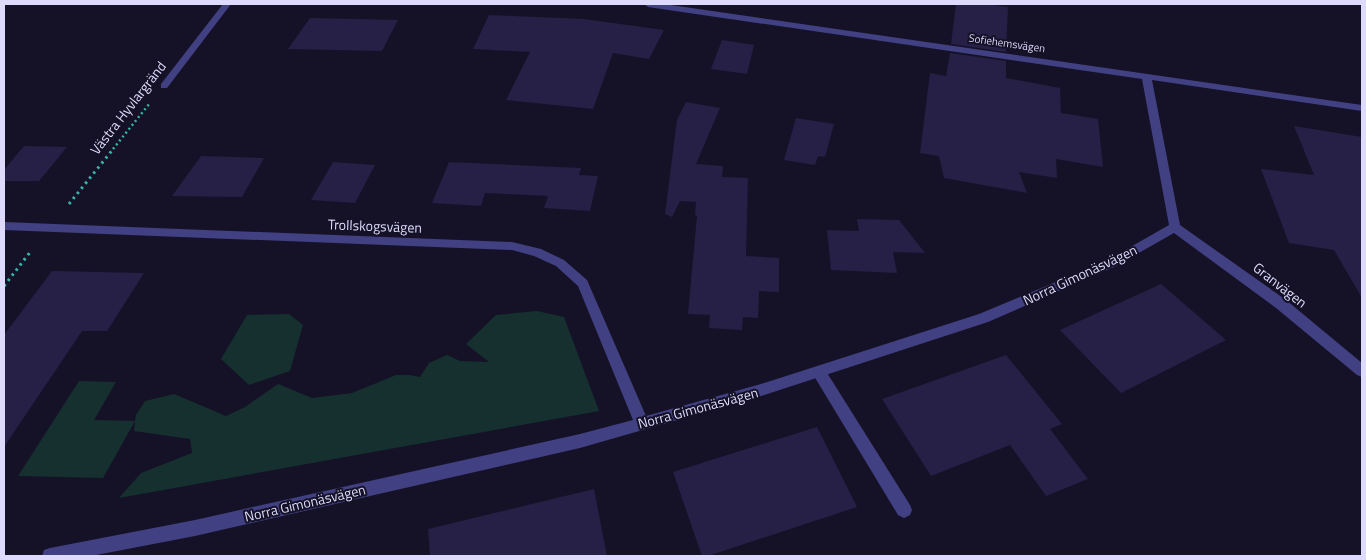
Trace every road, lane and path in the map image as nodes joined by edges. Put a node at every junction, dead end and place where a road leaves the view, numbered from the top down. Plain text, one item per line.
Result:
1 (227, 4) edge
2 (648, 4) edge
3 (1146, 76) junction
4 (164, 86) joint
5 (1362, 108) edge
6 (4, 226) edge
7 (1175, 227) junction
8 (49, 228) junction
9 (4, 286) edge
10 (1362, 371) edge
11 (819, 372) junction
12 (642, 423) junction
13 (904, 510) dead end
14 (50, 556) edge

1 - 4 street, Västra Hyvlargränd
2 - 3 street, Sofiehemsvägen
3 - 5 street, Sofiehemsvägen
3 - 7 street
4 - 8 path, Västra Hyvlargränd
6 - 8 street, Trollskogsvägen
7 - 10 street, Granvägen
7 - 11 street, Norra Gimonäsvägen
8 - 9 path, Västra Hyvlargränd
8 - 12 street, Trollskogsvägen
11 - 12 street, Norra Gimonäsvägen
11 - 13 street
12 - 14 street, Norra Gimonäsvägen

